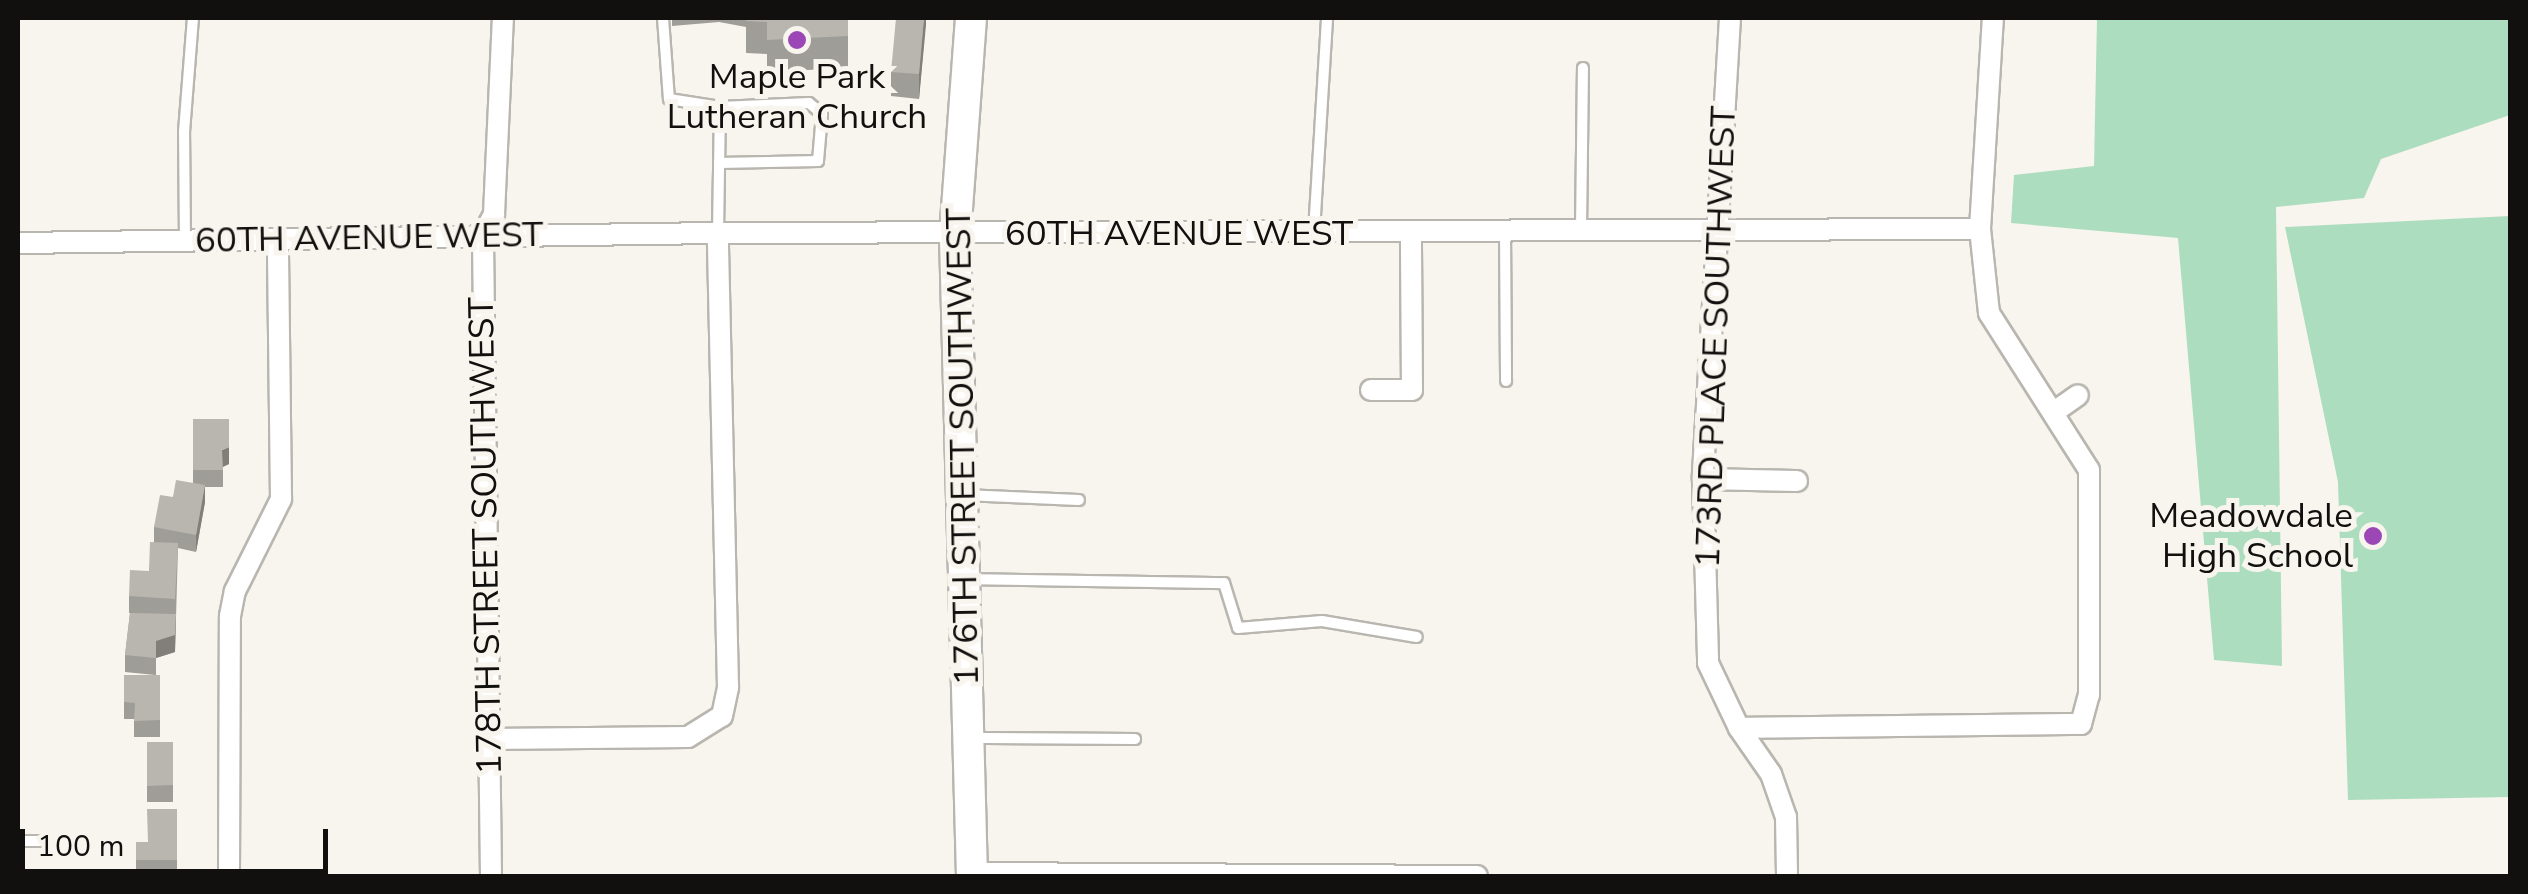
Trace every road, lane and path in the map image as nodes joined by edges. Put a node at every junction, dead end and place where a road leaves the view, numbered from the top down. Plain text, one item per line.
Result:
1 (193, 18) edge
2 (503, 18) edge
3 (663, 18) edge
4 (970, 18) edge
5 (1327, 18) edge
6 (1730, 18) edge
7 (1992, 18) edge
8 (1583, 68) dead end
9 (720, 106) junction
10 (719, 163) junction
11 (1717, 230) junction
12 (1980, 230) junction
13 (1581, 231) junction
14 (718, 232) junction
15 (1411, 232) junction
16 (1504, 232) junction
17 (1314, 233) junction
18 (483, 235) junction
19 (955, 236) junction
20 (278, 241) junction
21 (185, 242) junction
22 (18, 243) edge
23 (1506, 381) dead end
24 (1371, 390) dead end
25 (2078, 395) dead end
26 (2054, 412) junction
27 (1703, 480) junction
28 (1797, 481) dead end
29 (962, 495) junction
30 (1079, 500) dead end
31 (964, 579) junction
32 (1417, 637) dead end
33 (1738, 728) junction
34 (488, 738) junction
35 (968, 738) junction
36 (1135, 738) dead end
37 (18, 841) edge
38 (41, 841) dead end
39 (972, 875) edge
40 (229, 876) edge
41 (490, 876) edge
42 (1477, 876) edge
43 (1787, 876) edge

1 - 21 lane
2 - 18 street, 178TH STREET SOUTHWEST
3 - 9 lane
4 - 19 street, 176TH STREET SOUTHWEST
5 - 17 lane
6 - 11 street, 173RD PLACE SOUTHWEST
7 - 12 street
8 - 13 lane
9 - 10 lane
9 - 10 lane
10 - 14 lane
11 - 12 street, 60TH AVENUE WEST
11 - 13 street, 60TH AVENUE WEST
11 - 27 street, 173RD PLACE SOUTHWEST
12 - 26 street
13 - 16 street, 60TH AVENUE WEST
14 - 18 street, 60TH AVENUE WEST
14 - 19 street, 60TH AVENUE WEST
14 - 34 street
15 - 16 street, 60TH AVENUE WEST
15 - 17 street, 60TH AVENUE WEST
15 - 24 street
16 - 23 lane
17 - 19 street, 60TH AVENUE WEST
18 - 20 street, 60TH AVENUE WEST
18 - 34 street, 178TH STREET SOUTHWEST
19 - 29 street, 176TH STREET SOUTHWEST
20 - 21 street, 60TH AVENUE WEST
20 - 40 street
21 - 22 street, 60TH AVENUE WEST
25 - 26 street
26 - 33 street
27 - 28 street
27 - 33 street, 173RD PLACE SOUTHWEST
29 - 30 lane
29 - 31 street, 176TH STREET SOUTHWEST
31 - 32 lane
31 - 35 street, 176TH STREET SOUTHWEST
33 - 43 street, 173RD PLACE SOUTHWEST
34 - 41 street, 178TH STREET SOUTHWEST
35 - 36 lane
35 - 39 street, 176TH STREET SOUTHWEST
37 - 38 lane
39 - 42 street

